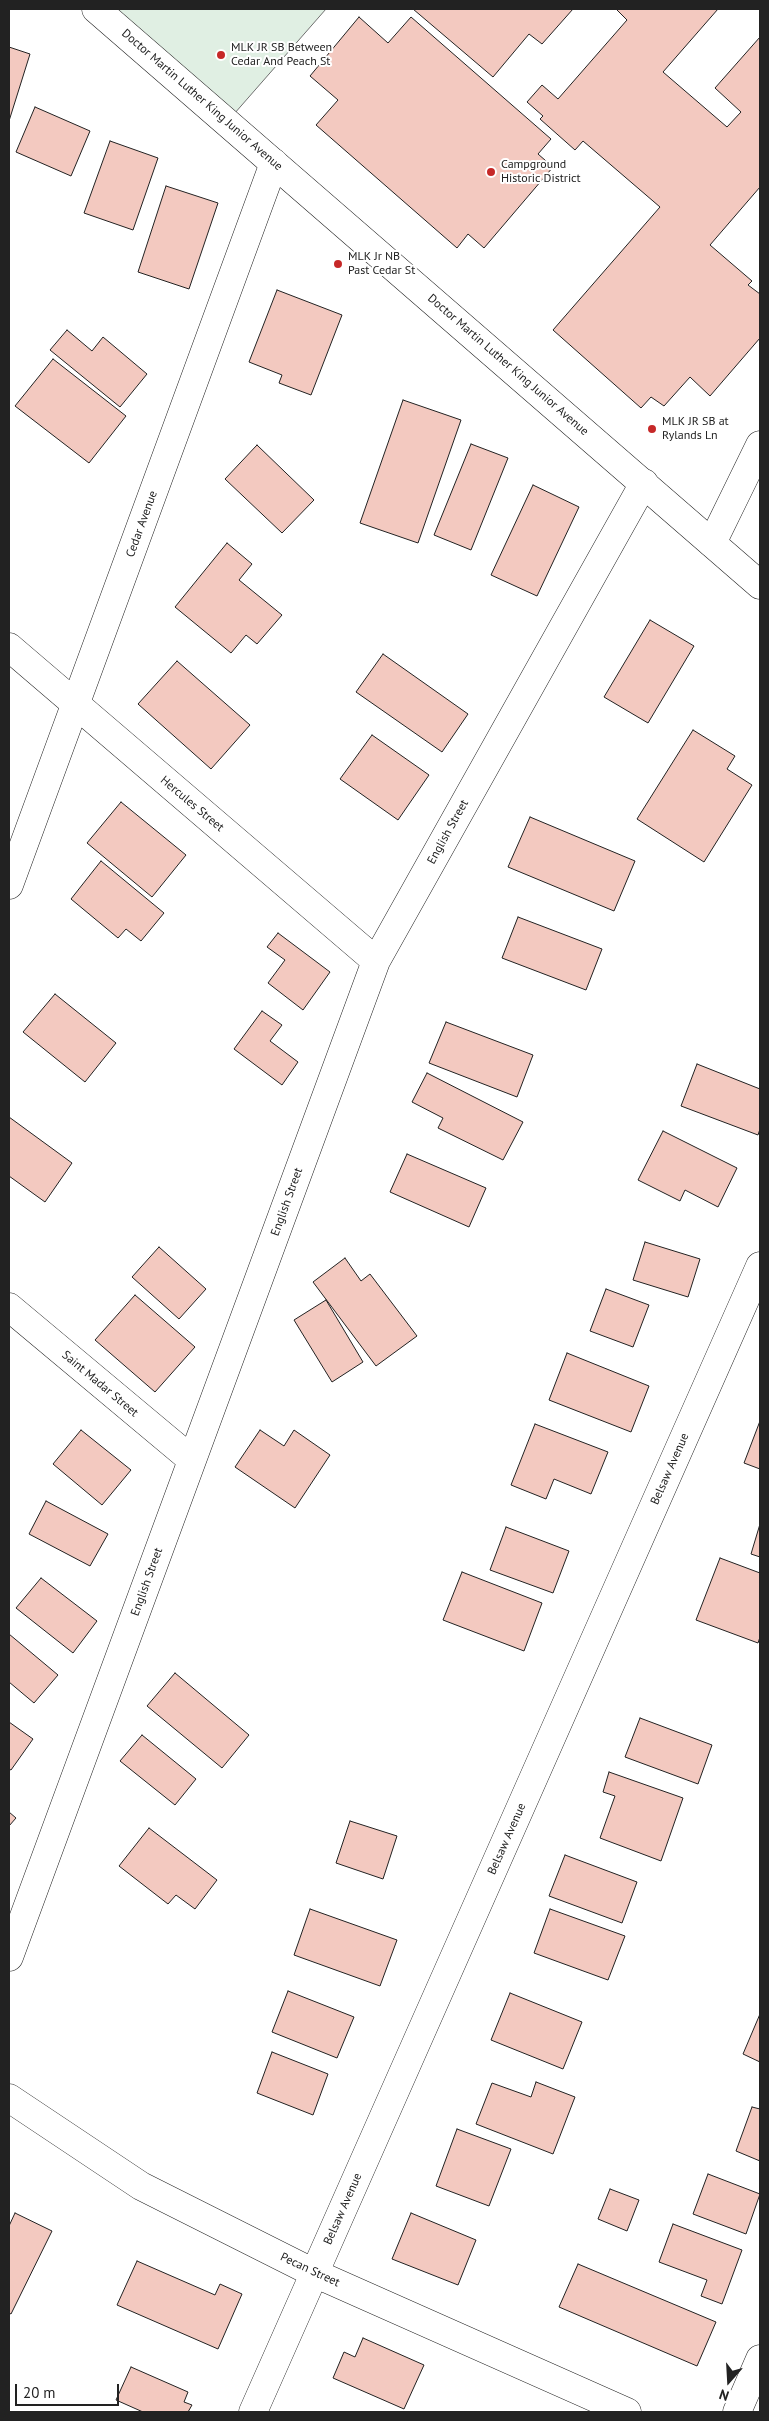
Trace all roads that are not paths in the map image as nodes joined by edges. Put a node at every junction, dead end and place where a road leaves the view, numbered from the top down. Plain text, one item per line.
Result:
1 (96, 9) edge
2 (274, 163) junction
3 (760, 445) edge
4 (644, 483) junction
5 (712, 542) junction
6 (760, 585) edge
7 (9, 647) edge
8 (76, 705) junction
9 (9, 885) edge
10 (376, 961) junction
11 (760, 1266) edge
12 (9, 1307) edge
13 (192, 1460) junction
14 (9, 1957) edge
15 (9, 2098) edge
16 (314, 2273) junction
17 (760, 2359) edge
18 (253, 2412) edge
19 (627, 2412) edge
20 (736, 2412) edge

1 - 2 street, Doctor Martin Luther King Junior Avenue
2 - 4 street, Doctor Martin Luther King Junior Avenue
2 - 8 street, Cedar Avenue
3 - 5 street
4 - 5 street, Doctor Martin Luther King Junior Avenue
4 - 10 street, English Street
5 - 6 street, Doctor Martin Luther King Junior Avenue
7 - 8 street, Hercules Street
8 - 9 street, Cedar Avenue
8 - 10 street, Hercules Street
10 - 13 street, English Street
11 - 16 street, Belsaw Avenue
12 - 13 street, Saint Madar Street
13 - 14 street, English Street
15 - 16 street, Pecan Street
16 - 18 street, Belsaw Avenue
16 - 19 street, Pecan Street
17 - 20 street

